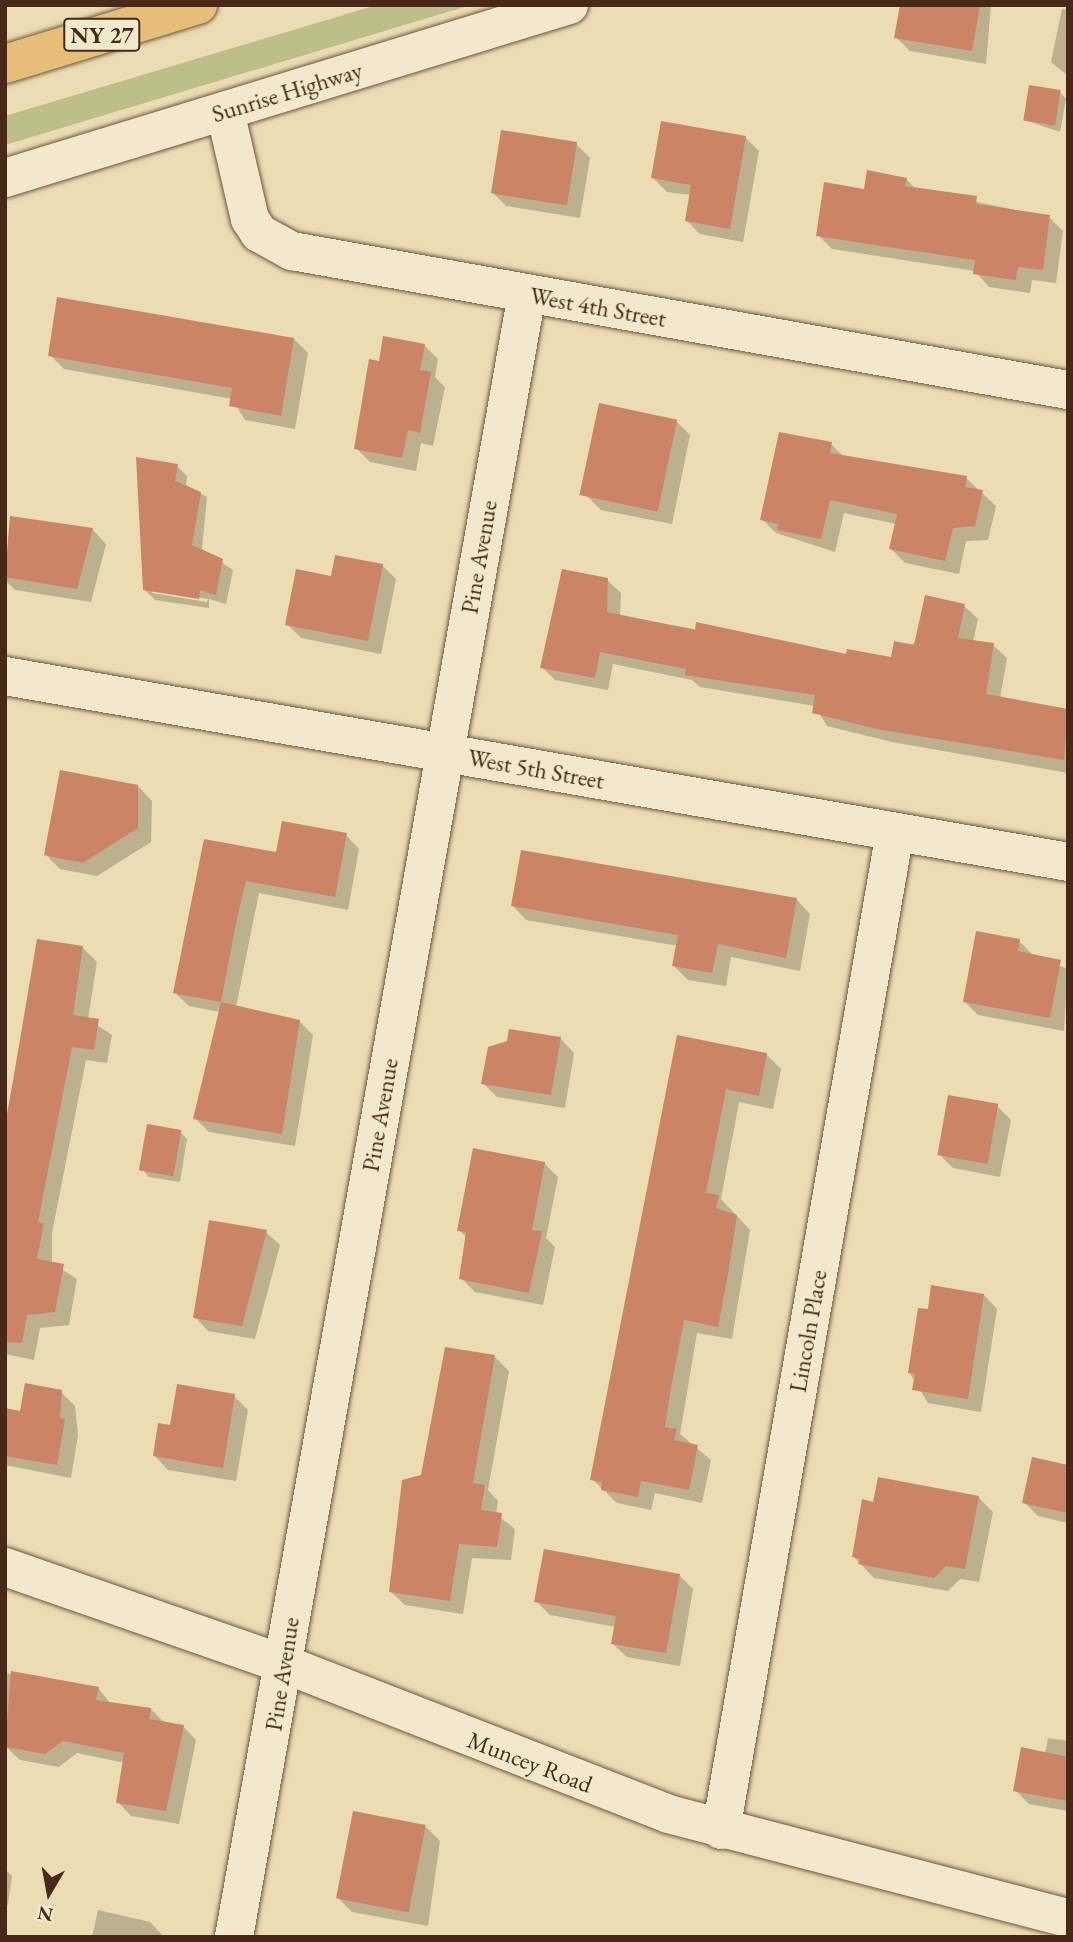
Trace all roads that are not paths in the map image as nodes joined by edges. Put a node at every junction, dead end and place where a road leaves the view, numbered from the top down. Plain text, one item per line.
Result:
1 (198, 5) edge
2 (569, 5) edge
3 (5, 64) edge
4 (225, 111) junction
5 (5, 178) edge
6 (527, 294) junction
7 (1068, 390) edge
8 (5, 676) edge
9 (445, 753) junction
10 (895, 832) junction
11 (1068, 862) edge
12 (5, 1567) edge
13 (284, 1664) junction
14 (721, 1830) junction
15 (1068, 1918) edge
16 (234, 1937) edge

1 - 3 highway, NY 27
2 - 4 street, Sunrise Highway
4 - 5 street, Sunrise Highway
4 - 6 street, West 4th Street
6 - 7 street, West 4th Street
6 - 9 street, Pine Avenue
8 - 9 street, West 5th Street
9 - 10 street, West 5th Street
9 - 13 street, Pine Avenue
10 - 11 street, West 5th Street
10 - 14 street, Lincoln Place
12 - 13 street, Muncey Road
13 - 14 street, Muncey Road
13 - 16 street, Pine Avenue
14 - 15 street, Muncey Road

